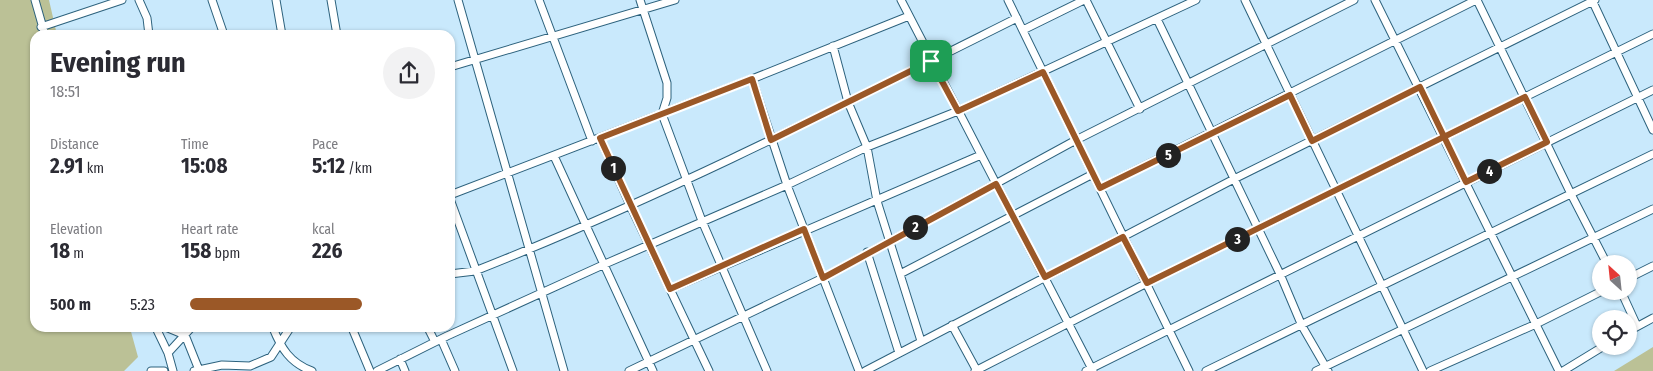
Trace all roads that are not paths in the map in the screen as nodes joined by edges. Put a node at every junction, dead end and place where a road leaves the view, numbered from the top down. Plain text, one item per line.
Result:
1 (35, 0) edge
2 (122, 0) edge
3 (139, 0) edge
4 (212, 0) edge
5 (276, 0) edge
6 (331, 0) edge
7 (458, 0) edge
8 (539, 0) edge
9 (640, 0) edge
10 (675, 0) edge
11 (900, 0) edge
12 (1008, 0) edge
13 (1085, 0) edge
14 (1196, 0) edge
15 (1245, 0) edge
16 (1354, 0) edge
17 (1375, 0) edge
18 (1477, 0) edge
19 (1593, 0) edge
20 (644, 10) junction
21 (909, 16) junction
22 (1017, 18) junction
23 (1157, 19) junction
24 (41, 27) junction
25 (42, 30) edge
26 (148, 30) edge
27 (222, 30) edge
28 (281, 30) edge
29 (336, 30) edge
30 (1023, 30) junction
31 (1653, 34) edge
32 (552, 37) junction
33 (1396, 40) junction
34 (1106, 43) junction
35 (1266, 44) junction
36 (833, 46) junction
37 (1500, 47) junction
38 (1617, 52) junction
39 (475, 60) junction
40 (931, 61) junction
41 (455, 66) edge
42 (1043, 72) junction
43 (752, 79) junction
44 (1187, 84) junction
45 (1420, 87) junction
46 (1653, 90) edge
47 (1290, 95) junction
48 (1525, 97) junction
49 (1639, 97) junction
50 (848, 102) junction
51 (1140, 109) junction
52 (958, 111) junction
53 (662, 114) junction
54 (1653, 130) edge
55 (1212, 133) junction
56 (1444, 137) junction
57 (600, 138) junction
58 (771, 140) junction
59 (1076, 140) junction
60 (592, 141) junction
61 (1312, 141) junction
62 (1547, 142) junction
63 (868, 147) junction
64 (1653, 154) edge
65 (981, 155) junction
66 (554, 156) junction
67 (508, 174) junction
68 (1093, 174) junction
69 (686, 179) junction
70 (1234, 179) junction
71 (1466, 182) junction
72 (996, 184) junction
73 (787, 185) junction
74 (1100, 188) junction
75 (1336, 190) junction
76 (1571, 194) junction
77 (455, 195) edge
78 (877, 201) junction
79 (630, 205) junction
80 (1653, 209) edge
81 (455, 212) edge
82 (1014, 215) junction
83 (702, 221) junction
84 (585, 225) junction
85 (804, 229) junction
86 (1258, 229) junction
87 (1489, 234) junction
88 (1358, 236) junction
89 (1123, 237) junction
90 (1594, 238) junction
91 (890, 241) junction
92 (648, 245) junction
93 (528, 250) junction
94 (867, 252) junction
95 (1603, 255) edge
96 (604, 264) junction
97 (1653, 266) edge
98 (721, 267) junction
99 (475, 270) junction
100 (455, 273) edge
101 (900, 274) junction
102 (1280, 274) junction
103 (1638, 274) edge
104 (1045, 277) junction
105 (823, 278) junction
106 (1513, 278) junction
107 (1147, 283) junction
108 (1380, 287) junction
109 (670, 289) junction
110 (541, 294) junction
111 (1592, 296) edge
112 (492, 316) junction
113 (742, 317) junction
114 (1653, 318) edge
115 (1069, 323) junction
116 (1536, 324) junction
117 (952, 325) junction
118 (1302, 326) junction
119 (1637, 326) edge
120 (1403, 328) junction
121 (1169, 330) junction
122 (158, 332) edge
123 (178, 332) edge
124 (188, 332) edge
125 (274, 332) edge
126 (287, 332) edge
127 (354, 332) edge
128 (431, 332) edge
129 (185, 335) junction
130 (438, 340) junction
131 (694, 340) junction
132 (921, 341) junction
133 (279, 344) junction
134 (899, 353) junction
135 (1592, 353) edge
136 (168, 354) junction
137 (400, 359) junction
138 (648, 362) junction
139 (1327, 368) edge
140 (196, 370) edge
141 (1090, 370) edge
142 (151, 371) edge
143 (164, 371) edge
144 (173, 371) edge
145 (312, 371) edge
146 (370, 371) edge
147 (377, 371) edge
148 (405, 371) edge
149 (455, 371) edge
150 (513, 371) edge
151 (564, 371) edge
152 (629, 371) edge
153 (653, 371) edge
154 (709, 371) edge
155 (767, 371) edge
156 (858, 371) edge
157 (865, 371) edge
158 (976, 371) edge
159 (1188, 371) edge
160 (1206, 371) edge
161 (1316, 371) edge
162 (1422, 371) edge
163 (1430, 371) edge
164 (1559, 371) edge
165 (1563, 371) edge

1 - 24 street
2 - 24 street
3 - 26 street
4 - 27 street
5 - 28 street
6 - 29 street
7 - 39 street
8 - 32 street
9 - 20 street
10 - 20 street
11 - 21 street
12 - 22 street
13 - 30 street
13 - 34 street
14 - 23 street
15 - 35 street
16 - 35 street
17 - 33 street
18 - 33 street
18 - 37 street
19 - 37 street
19 - 38 street
20 - 32 street
20 - 53 street
21 - 36 street
21 - 40 street
22 - 30 street
22 - 40 street
23 - 34 street
23 - 44 street
24 - 25 street
30 - 42 street
31 - 38 street
32 - 39 street
32 - 60 street
33 - 45 street
33 - 47 street
34 - 42 street
34 - 51 street
35 - 44 street
35 - 47 street
36 - 43 street
36 - 50 street
37 - 45 street
37 - 48 street
38 - 48 street
38 - 49 street
39 - 41 street
39 - 67 street
40 - 50 street
40 - 52 street
42 - 52 street
42 - 59 street
43 - 53 street
43 - 58 street
44 - 51 street
44 - 55 street
45 - 56 street
45 - 61 street
46 - 49 street
47 - 55 street
47 - 61 street
48 - 56 street
48 - 62 street
49 - 54 street
49 - 62 street
50 - 58 street
50 - 63 street
51 - 59 street
52 - 63 street
52 - 65 street
53 - 57 street
53 - 69 street
55 - 70 street
55 - 74 street
56 - 71 street
56 - 75 street
57 - 60 street
57 - 79 street
58 - 69 street
58 - 73 street
59 - 68 street
59 - 72 street
60 - 66 street
61 - 70 street
61 - 75 street
62 - 71 street
62 - 76 street
63 - 73 street
63 - 78 street
64 - 76 street
65 - 72 street
65 - 78 street
66 - 67 street
66 - 84 street
67 - 77 street
67 - 93 street
68 - 74 street
68 - 82 street
69 - 79 street
69 - 83 street
70 - 86 street
70 - 89 street
71 - 87 street
71 - 88 street
72 - 82 street
72 - 91 street
73 - 83 street
73 - 85 street
74 - 89 street
75 - 86 street
75 - 88 street
76 - 87 street
76 - 90 street
78 - 85 street
78 - 91 street
79 - 84 street
79 - 92 street
80 - 90 street
81 - 99 street
82 - 101 street
82 - 104 street
83 - 92 street
83 - 98 street
84 - 93 street
84 - 96 street
85 - 98 street
85 - 105 street
86 - 102 street
86 - 107 street
87 - 106 street
87 - 108 street
88 - 102 street
88 - 108 street
89 - 104 street
89 - 107 street
90 - 95 street
90 - 106 street
91 - 94 street
91 - 101 street
92 - 96 street
92 - 109 street
93 - 99 street
93 - 110 street
94 - 105 street
94 - 134 street
96 - 110 street
96 - 138 street
97 - 103 street
98 - 109 street
98 - 113 street
99 - 100 street
99 - 112 street
101 - 132 street
102 - 118 street
102 - 121 street
104 - 115 street
104 - 117 street
105 - 113 street
105 - 156 street
106 - 116 street
106 - 120 street
107 - 115 street
107 - 121 street
108 - 118 street
108 - 120 street
109 - 131 street
110 - 112 street
110 - 151 street
111 - 116 street
112 - 130 street
112 - 150 street
113 - 131 street
113 - 155 street
114 - 119 street
115 - 141 street
115 - 158 street
116 - 163 street
116 - 164 street
117 - 132 street
117 - 158 street
118 - 139 street
118 - 160 street
120 - 139 street
120 - 162 street
121 - 141 street
121 - 159 street
122 - 136 street
123 - 129 street
124 - 129 street
125 - 133 street
126 - 133 street
127 - 146 street
128 - 130 street
129 - 136 street
129 - 140 street
130 - 137 street
130 - 149 street
131 - 138 street
131 - 154 street
132 - 134 street
133 - 140 street
133 - 145 street
134 - 157 street
135 - 165 street
136 - 144 street
137 - 147 street
137 - 148 street
138 - 152 street
138 - 153 street
139 - 161 street
142 - 143 street

